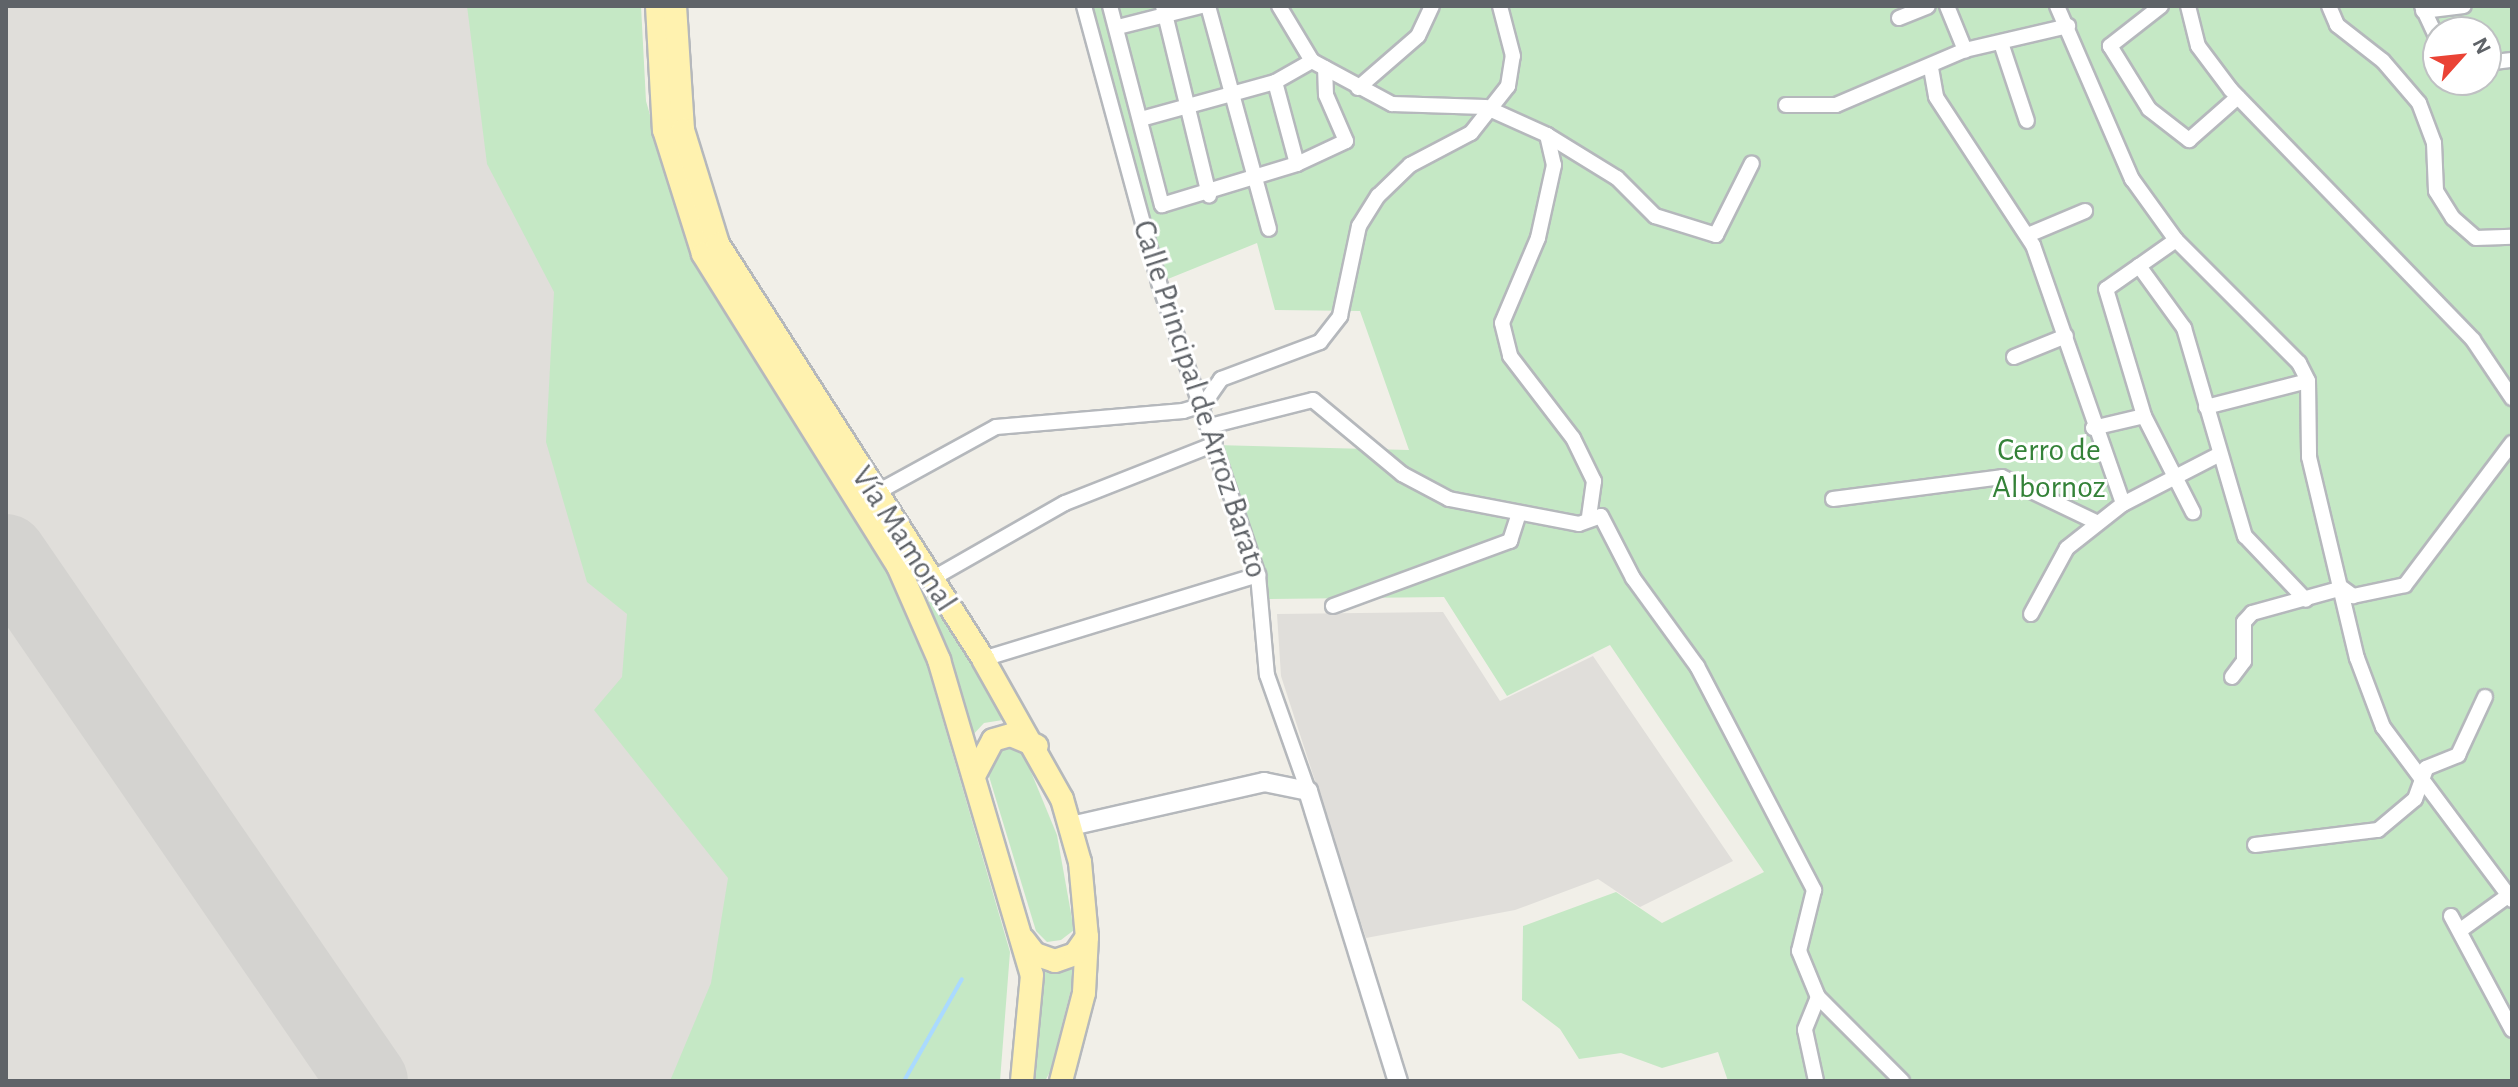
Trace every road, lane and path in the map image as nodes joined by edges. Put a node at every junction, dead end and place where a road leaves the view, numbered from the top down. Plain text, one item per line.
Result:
1 (657, 6) edge
2 (675, 6) edge
3 (1084, 6) edge
4 (1110, 6) edge
5 (1201, 6) edge
6 (1208, 6) edge
7 (1279, 6) edge
8 (1432, 6) edge
9 (1500, 6) edge
10 (1928, 6) edge
11 (1947, 6) edge
12 (2057, 6) edge
13 (2161, 6) edge
14 (2188, 6) edge
15 (2329, 6) edge
16 (2464, 6) edge
17 (2423, 8) edge
18 (1164, 10) edge
19 (1899, 18) dead end
20 (2068, 26) junction
21 (1118, 27) junction
22 (2001, 43) junction
23 (1965, 50) junction
24 (1318, 65) junction
25 (1931, 68) junction
26 (1275, 82) junction
27 (1358, 88) junction
28 (1234, 95) junction
29 (2238, 97) junction
30 (1786, 105) dead end
31 (1187, 106) junction
32 (1492, 109) junction
33 (1141, 119) junction
34 (2027, 121) dead end
35 (1547, 135) junction
36 (1752, 163) dead end
37 (1297, 164) junction
38 (1253, 183) junction
39 (1209, 195) junction
40 (2085, 211) dead end
41 (1269, 229) dead end
42 (2028, 235) junction
43 (2512, 237) edge
44 (2176, 240) junction
45 (2139, 266) junction
46 (2066, 336) junction
47 (2014, 357) dead end
48 (2308, 381) junction
49 (2512, 398) edge
50 (1203, 405) junction
51 (2206, 407) junction
52 (2144, 416) junction
53 (1210, 426) junction
54 (2093, 428) junction
55 (2512, 443) edge
56 (1215, 444) junction
57 (2218, 455) junction
58 (2177, 476) junction
59 (874, 494) junction
60 (1833, 499) dead end
61 (2123, 504) junction
62 (2193, 512) dead end
63 (1519, 513) junction
64 (1589, 516) junction
65 (2098, 523) junction
66 (1258, 575) junction
67 (930, 580) junction
68 (2342, 588) junction
69 (2306, 600) junction
70 (1333, 606) dead end
71 (2031, 614) dead end
72 (983, 659) junction
73 (2232, 677) dead end
74 (2485, 697) dead end
75 (1037, 747) junction
76 (975, 774) junction
77 (2418, 781) junction
78 (1308, 791) junction
79 (1071, 826) junction
80 (2255, 845) dead end
81 (2510, 898) edge
82 (2451, 916) dead end
83 (2462, 929) junction
84 (1023, 937) junction
85 (1087, 937) junction
86 (1818, 997) junction
87 (2512, 1030) edge
88 (1022, 1081) edge
89 (1061, 1081) edge
90 (1398, 1081) edge
91 (1816, 1081) edge
92 (1902, 1081) edge

1 - 76 main road, Vía Mamonal
2 - 59 main road, Vía Mamonal
3 - 50 street, Calle Principal de Arroz Barato
4 - 21 street
5 - 18 street
6 - 28 street
7 - 24 street
8 - 27 street
9 - 32 street
10 - 19 street
11 - 23 street
12 - 20 street
13 - 29 street
14 - 29 street
15 - 43 street
16 - 17 street
18 - 21 street
18 - 31 street
20 - 22 street
20 - 44 street
21 - 33 street
22 - 23 street
22 - 34 street
23 - 25 street
24 - 26 street
24 - 27 street
24 - 37 street
25 - 30 street
25 - 42 street
26 - 28 street
26 - 37 street
27 - 32 street
28 - 31 street
28 - 38 street
29 - 49 street
31 - 33 street
31 - 39 street
32 - 35 street
32 - 50 street
33 - 39 street
35 - 36 street
35 - 64 street
37 - 38 street
38 - 39 street
38 - 41 street
40 - 42 street
42 - 46 street
44 - 45 street
44 - 48 street
45 - 51 street
45 - 52 street
46 - 47 street
46 - 54 street
48 - 51 street
48 - 68 street
50 - 53 street, Calle Principal de Arroz Barato
50 - 59 street
51 - 57 street
52 - 54 street
52 - 58 street
53 - 56 street, Calle Principal de Arroz Barato
53 - 63 street
54 - 61 street
55 - 68 street
56 - 66 street, Calle Principal de Arroz Barato
56 - 67 street
57 - 58 street
57 - 69 street
58 - 61 street
58 - 62 street
59 - 67 main road, Vía Mamonal
60 - 65 street
61 - 65 street
63 - 64 street
63 - 70 street
64 - 86 street
65 - 71 street
66 - 72 street
66 - 78 street, Calle Principal de Arroz Barato
67 - 72 main road, Vía Mamonal
68 - 69 street
68 - 77 street
69 - 73 street
72 - 75 main road, Vía Mamonal
74 - 77 street
75 - 76 main road
75 - 79 main road, Vía Mamonal
76 - 84 main road, Vía Mamonal
77 - 80 street
77 - 81 street
78 - 79 street
78 - 90 street, Calle Principal de Arroz Barato
79 - 85 main road, Vía Mamonal
81 - 83 street
82 - 83 street
83 - 87 street
84 - 85 main road
84 - 88 main road, Vía Mamonal
85 - 89 main road, Vía Mamonal
86 - 91 street
86 - 92 street

